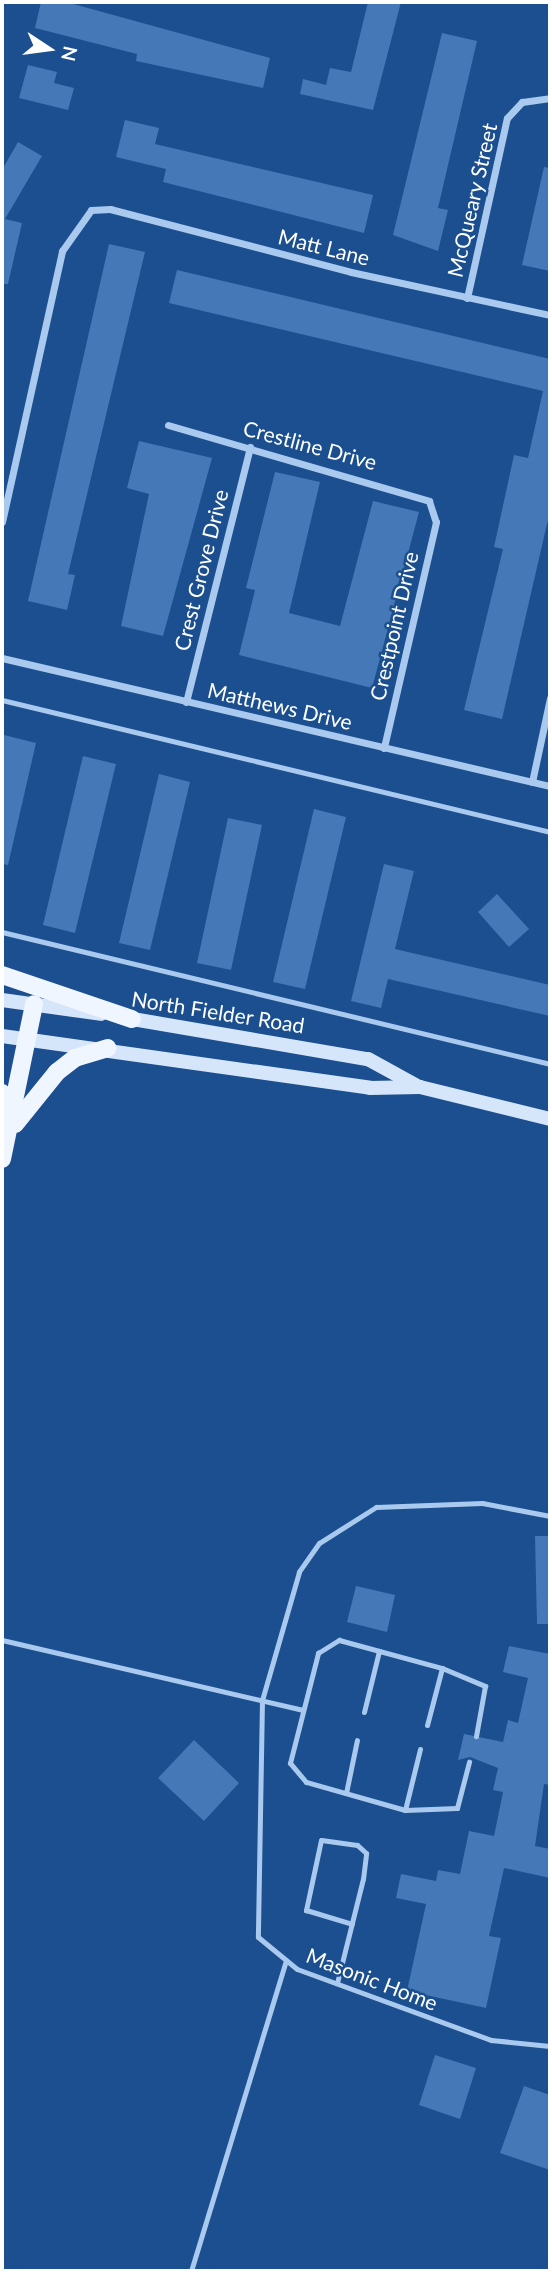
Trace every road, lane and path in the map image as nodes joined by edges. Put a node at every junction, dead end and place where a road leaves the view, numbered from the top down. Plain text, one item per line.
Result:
1 (550, 98) edge
2 (467, 298) junction
3 (550, 314) edge
4 (168, 425) dead end
5 (250, 447) junction
6 (435, 512) joint
7 (2, 522) edge
8 (2, 658) edge
9 (550, 698) edge
10 (2, 700) edge
11 (186, 702) junction
12 (383, 748) junction
13 (532, 782) junction
14 (550, 786) edge
15 (550, 832) edge
16 (2, 932) edge
17 (2, 975) edge
18 (2, 1000) edge
19 (34, 1004) junction
20 (132, 1019) junction
21 (2, 1036) edge
22 (28, 1040) junction
23 (107, 1048) junction
24 (550, 1064) edge
25 (420, 1087) junction
26 (2, 1093) edge
27 (550, 1119) edge
28 (13, 1127) junction
29 (2, 1158) edge
30 (550, 1516) edge
31 (2, 1640) edge
32 (379, 1651) junction
33 (442, 1668) junction
34 (262, 1700) junction
35 (302, 1710) junction
36 (364, 1712) dead end
37 (427, 1725) dead end
38 (476, 1736) dead end
39 (357, 1740) dead end
40 (420, 1749) dead end
41 (469, 1762) dead end
42 (345, 1793) junction
43 (405, 1810) junction
44 (352, 1924) junction
45 (286, 1960) junction
46 (337, 1983) junction
47 (550, 2046) edge
48 (191, 2271) edge

1 - 2 street, McQueary Street
2 - 3 street, Matt Lane
2 - 7 street, Matt Lane
4 - 5 street, Crestline Drive
5 - 6 street, Crestline Drive
5 - 11 street, Crest Grove Drive
6 - 12 street, Crestpoint Drive
8 - 11 street, Matthews Drive
9 - 13 street
10 - 15 lane
11 - 12 street, Matthews Drive
12 - 13 street, Matthews Drive
13 - 14 street, Matthews Drive
16 - 24 lane
17 - 20 main road
18 - 19 main road, North Fielder Road
19 - 20 main road, North Fielder Road
19 - 22 main road
20 - 25 main road, North Fielder Road
21 - 22 main road, North Fielder Road
22 - 23 main road, North Fielder Road
22 - 28 main road
23 - 25 main road, North Fielder Road
23 - 28 main road
25 - 27 main road, North Fielder Road
26 - 28 main road
28 - 29 main road
30 - 34 lane, Masonic Home
31 - 34 lane
32 - 33 lane
32 - 35 lane
32 - 36 lane
33 - 37 lane
33 - 38 lane
34 - 35 lane
34 - 45 lane, Masonic Home
35 - 42 lane
39 - 42 lane
40 - 43 lane
41 - 43 lane
42 - 43 lane
44 - 44 lane
44 - 46 lane
45 - 46 lane, Masonic Home
45 - 48 lane
46 - 47 lane, Masonic Home

